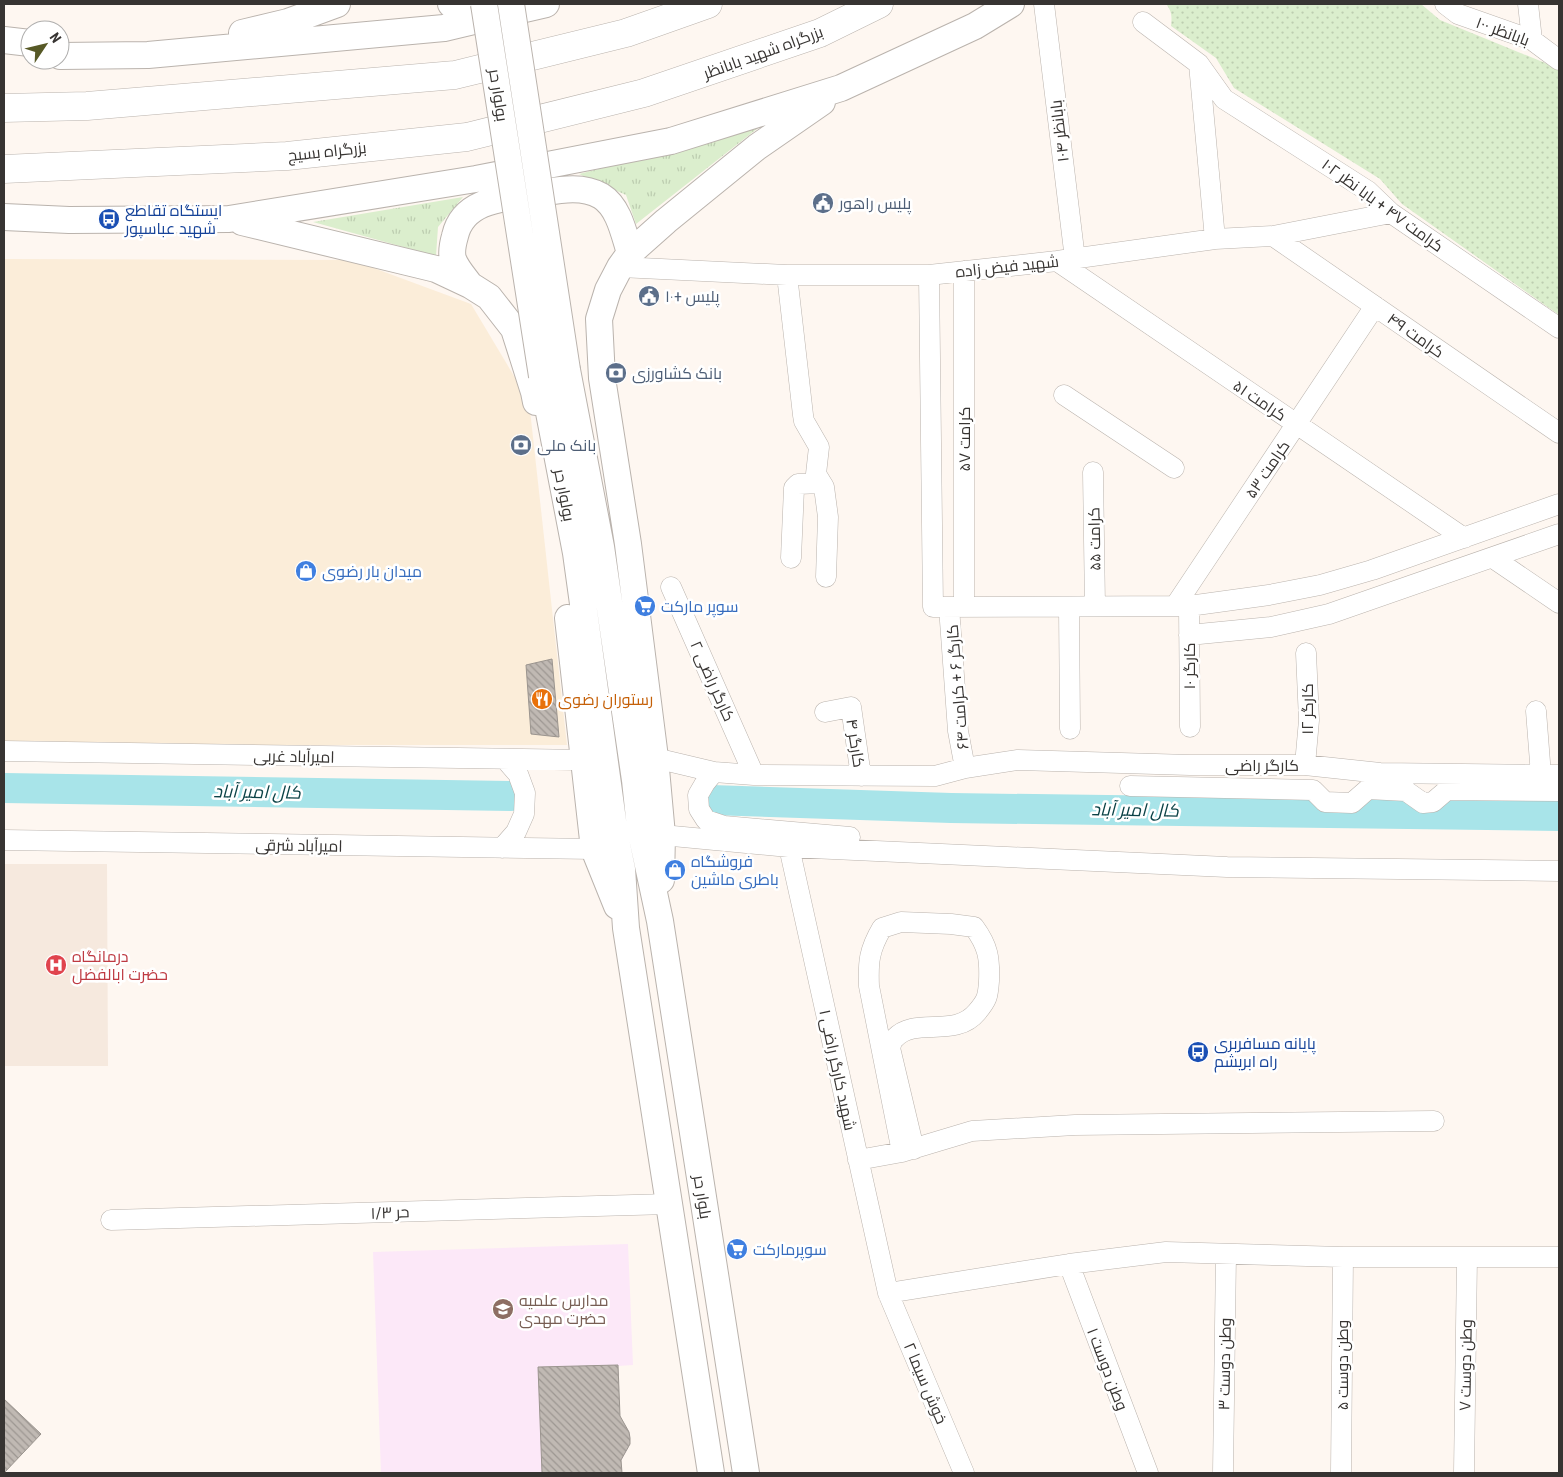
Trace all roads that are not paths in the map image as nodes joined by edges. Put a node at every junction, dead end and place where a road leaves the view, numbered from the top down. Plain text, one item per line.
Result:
1 (337, 4) edge
2 (451, 4) edge
3 (458, 4) edge
4 (484, 4) edge
5 (511, 4) edge
6 (546, 4) edge
7 (708, 4) edge
8 (879, 4) edge
9 (1011, 4) edge
10 (1044, 4) edge
11 (1445, 4) edge
12 (1528, 4) edge
13 (1143, 22) dead end
14 (4, 40) edge
15 (1532, 40) junction
16 (20, 42) edge
17 (70, 47) edge
18 (148, 55) junction
19 (4, 56) edge
20 (20, 56) edge
21 (70, 56) edge
22 (1559, 60) edge
23 (1199, 64) junction
24 (842, 88) junction
25 (644, 93) joint
26 (4, 108) edge
27 (4, 169) edge
28 (1391, 213) junction
29 (4, 217) edge
30 (229, 219) junction
31 (69, 220) junction
32 (4, 233) edge
33 (1273, 236) junction
34 (1215, 239) junction
35 (625, 260) junction
36 (1066, 260) junction
37 (964, 271) junction
38 (787, 275) junction
39 (929, 275) junction
40 (470, 285) junction
41 (1375, 306) junction
42 (1559, 328) edge
43 (555, 373) junction
44 (1064, 395) dead end
45 (1296, 424) junction
46 (1559, 433) edge
47 (1174, 468) dead end
48 (1093, 472) dead end
49 (821, 483) junction
50 (1559, 504) edge
51 (1559, 534) edge
52 (1464, 538) junction
53 (791, 558) dead end
54 (1493, 558) junction
55 (826, 577) dead end
56 (671, 587) dead end
57 (1559, 603) edge
58 (1095, 606) junction
59 (1182, 606) junction
60 (949, 607) junction
61 (1069, 607) junction
62 (1189, 635) junction
63 (1306, 653) dead end
64 (1536, 711) dead end
65 (825, 712) dead end
66 (1190, 727) dead end
67 (1070, 729) dead end
68 (4, 751) edge
69 (655, 758) junction
70 (505, 759) junction
71 (584, 760) junction
72 (1305, 765) junction
73 (965, 768) junction
74 (714, 772) junction
75 (754, 775) junction
76 (1550, 775) edge
77 (861, 776) junction
78 (1130, 786) dead end
79 (1559, 791) edge
80 (662, 835) junction
81 (4, 840) edge
82 (789, 847) junction
83 (502, 848) junction
84 (594, 849) junction
85 (909, 854) junction
86 (1559, 871) edge
87 (660, 921) junction
88 (626, 928) junction
89 (1434, 1121) dead end
90 (908, 1150) junction
91 (858, 1160) junction
92 (669, 1204) junction
93 (111, 1220) dead end
94 (1226, 1254) junction
95 (1467, 1256) junction
96 (1559, 1256) edge
97 (1343, 1257) junction
98 (1068, 1264) junction
99 (888, 1293) junction
100 (711, 1473) edge
101 (746, 1473) edge
102 (964, 1473) edge
103 (1148, 1473) edge
104 (1223, 1473) edge
105 (1341, 1473) edge
106 (1464, 1473) edge

1 - 18 main road
2 - 3 main road
4 - 43 main road, بولوار حر, bridge
5 - 43 main road, بولوار حر, bridge
6 - 18 main road
7 - 26 highway
8 - 25 highway, بزرگراه شهید بابانظر
9 - 24 main road
10 - 36 street, بابانظر ۱۰۴
11 - 15 street, بابانظر ۱۰۰
12 - 15 street
13 - 23 street, کرامت ۴۷ + بابا نظر ۱۰۲
14 - 16 main road
15 - 22 street, بابانظر ۱۰۰
17 - 18 main road
18 - 21 main road
19 - 20 main road
23 - 28 street, کرامت ۴۷ + بابا نظر ۱۰۲
23 - 34 street
24 - 30 main road
24 - 35 main road
25 - 27 highway, بزرگراه بسیج
28 - 33 street, شهید فیض زاده
28 - 42 street, کرامت ۴۷ + بابا نظر ۱۰۲
29 - 31 main road
30 - 31 main road
30 - 40 main road
31 - 32 main road
33 - 34 street, شهید فیض زاده
33 - 41 street, کرامت ۴۹
34 - 36 street, شهید فیض زاده
35 - 38 street, شهید فیض زاده
35 - 40 main road
35 - 69 main road
36 - 37 street, شهید فیض زاده
36 - 45 street, کرامت ۵۱
37 - 39 street, شهید فیض زاده
37 - 60 street, کرامت ۵۷
38 - 39 street, شهید فیض زاده
38 - 49 street
39 - 60 street
40 - 71 main road
41 - 45 street, کرامت ۵۳
41 - 46 street, کرامت ۴۹
43 - 87 main road, بولوار حر
43 - 88 main road, بولوار حر
44 - 47 street
45 - 52 street, کرامت ۵۱
45 - 59 street, کرامت ۵۳
48 - 58 street, کرامت ۵۵
49 - 53 street
49 - 55 street
50 - 52 street
51 - 54 street
52 - 59 street
54 - 57 street
54 - 62 street
56 - 75 street, کارگر راضی ۲
58 - 59 street
58 - 61 street
59 - 62 street, کارگر ۱۰
60 - 61 street
60 - 73 street, کارگر ۶ + کرامت ۶۴
61 - 67 street
62 - 66 street, کارگر ۱۰
63 - 72 street, کارگر ۱۲
64 - 76 street
65 - 77 street, کارگر ۴
68 - 70 street, امیرآباد غربی
69 - 74 street, کارگر راضی
69 - 80 main road
70 - 71 street, امیرآباد غربی
70 - 83 street
71 - 84 main road
72 - 73 street, کارگر راضی
72 - 76 street, کارگر راضی
73 - 77 street, کارگر راضی
74 - 75 street, کارگر راضی
74 - 85 street
75 - 77 street, کارگر راضی
78 - 79 street
80 - 82 street
80 - 87 main road
81 - 83 street, امیرآباد شرقی
82 - 85 street
82 - 91 street, شهید کارگر راضی ۱
83 - 84 street, امیرآباد شرقی
84 - 88 main road
85 - 86 street
87 - 101 main road, بلوار حر
88 - 92 main road
89 - 90 street
90 - 90 street
90 - 91 street
91 - 99 street, شهید کارگر راضی ۱
92 - 93 street, حر ۱/۳
92 - 100 main road
94 - 97 street
94 - 98 street
94 - 104 street, وطن دوست ۳
95 - 96 street
95 - 97 street
95 - 106 street, وطن دوست ۷
97 - 105 street, وطن دوست ۵
98 - 99 street
98 - 103 street, وطن دوست ۱
99 - 102 street, خوش سیما ۲

